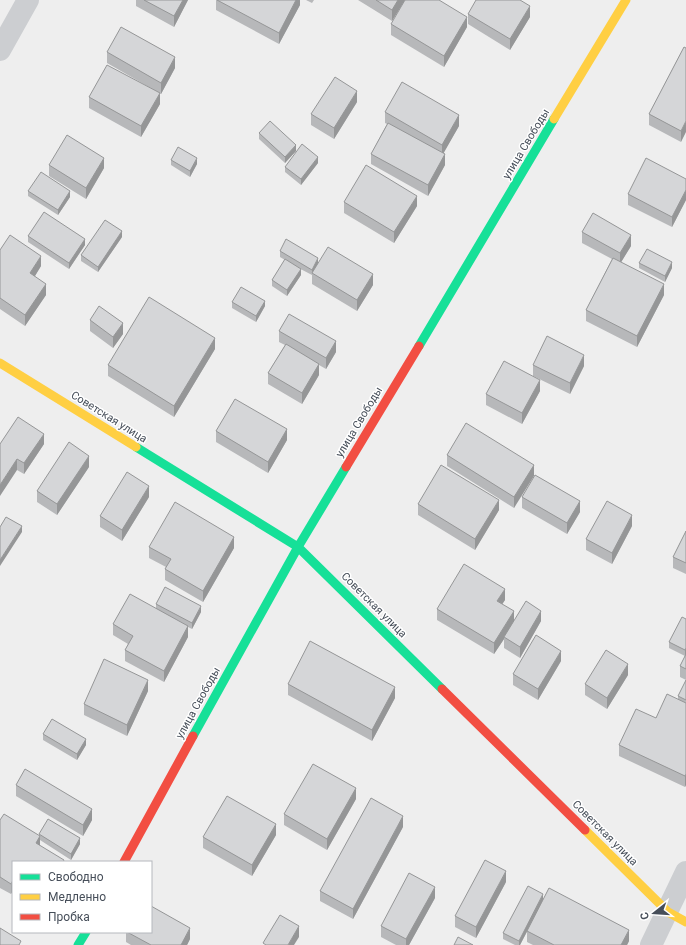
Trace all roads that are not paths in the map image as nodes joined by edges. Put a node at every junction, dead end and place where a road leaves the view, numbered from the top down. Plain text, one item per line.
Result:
1 (28, 0) edge
2 (626, 0) edge
3 (0, 50) edge
4 (0, 363) edge
5 (298, 548) junction
6 (125, 861) edge
7 (686, 872) edge
8 (677, 917) edge
9 (85, 933) edge
10 (78, 945) edge
11 (651, 945) edge

1 - 3 street
2 - 5 street, улица Свободы
4 - 5 street, Советская улица
5 - 6 street, улица Свободы
5 - 8 street, Советская улица
7 - 8 street
8 - 11 street
9 - 10 street

